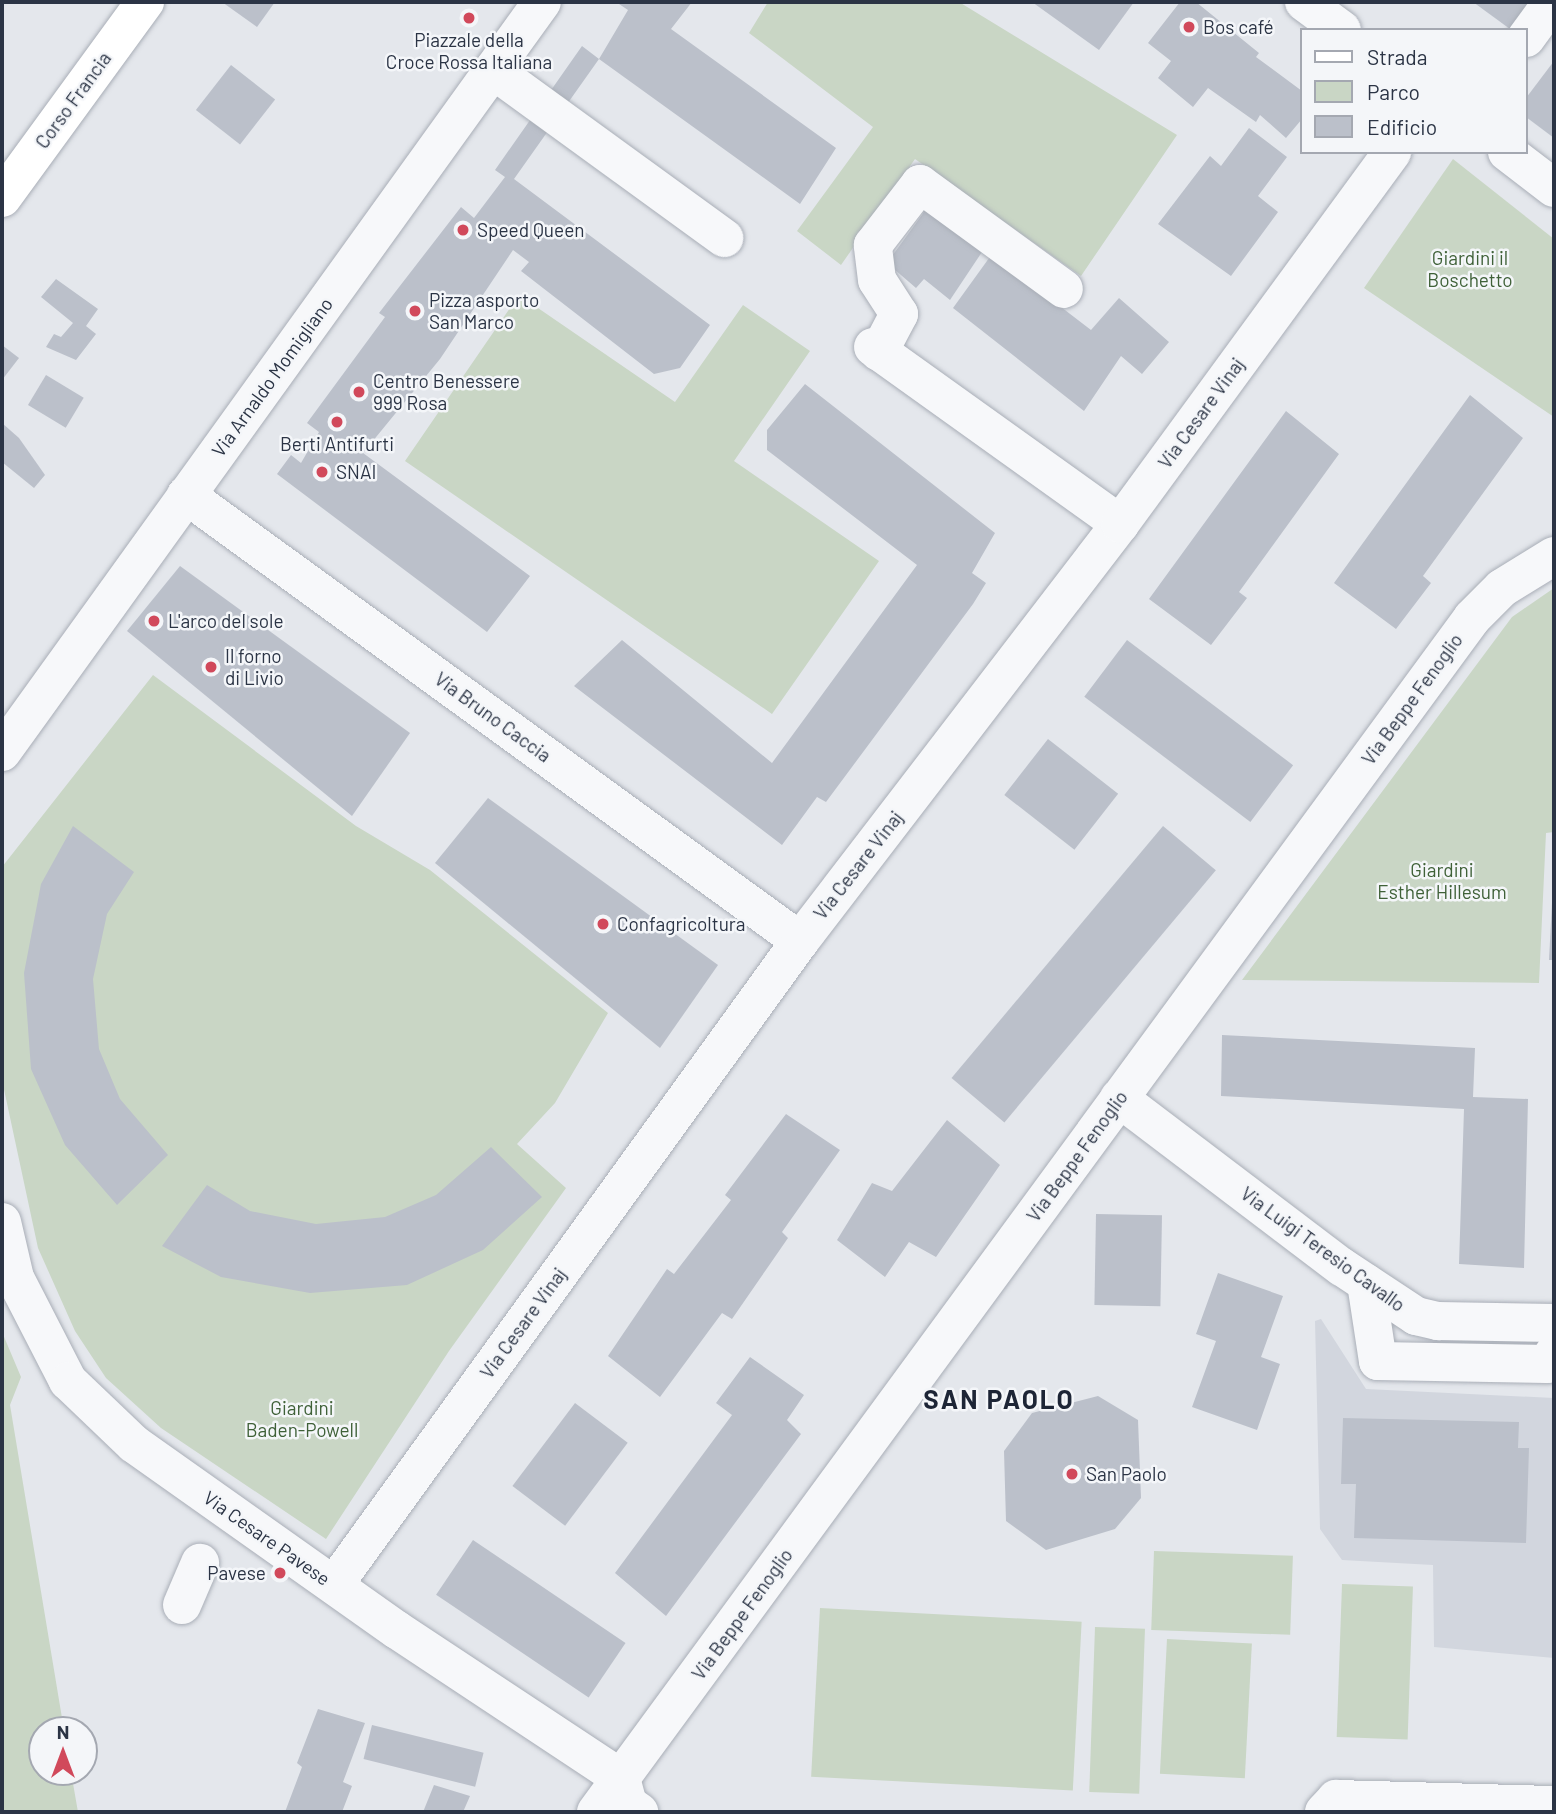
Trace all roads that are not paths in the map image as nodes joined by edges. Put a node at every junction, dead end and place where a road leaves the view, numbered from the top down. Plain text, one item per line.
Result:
1 (145, 2) edge
2 (542, 2) edge
3 (1304, 2) edge
4 (1554, 13) edge
5 (1339, 28) edge
6 (1528, 35) edge
7 (493, 70) junction
8 (1391, 154) edge
9 (1510, 154) edge
10 (1554, 188) edge
11 (2, 198) edge
12 (724, 238) dead end
13 (1064, 289) dead end
14 (186, 495) junction
15 (1120, 524) junction
16 (1554, 556) edge
17 (2, 752) edge
18 (800, 941) junction
19 (1119, 1098) junction
20 (2, 1222) edge
21 (1366, 1283) junction
22 (1554, 1323) edge
23 (1554, 1353) edge
24 (200, 1563) dead end
25 (334, 1585) junction
26 (182, 1605) dead end
27 (621, 1778) junction
28 (1554, 1805) edge
29 (596, 1812) edge
30 (639, 1812) edge
31 (1324, 1812) edge

1 - 11 main road, Corso Francia
2 - 7 street, Via Arnaldo Momigliano
3 - 5 street
4 - 6 street
7 - 12 street
7 - 14 street, Via Arnaldo Momigliano
8 - 15 street, Via Cesare Vinaj
9 - 10 street
13 - 15 street
14 - 17 street, Via Arnaldo Momigliano
14 - 18 street, Via Bruno Caccia
15 - 18 street, Via Cesare Vinaj
16 - 19 street, Via Beppe Fenoglio
18 - 25 street, Via Cesare Vinaj
19 - 21 street, Via Luigi Teresio Cavallo
19 - 27 street, Via Beppe Fenoglio
20 - 25 street, Via Cesare Pavese
21 - 22 street, Via Luigi Teresio Cavallo
21 - 23 street
24 - 26 street
25 - 27 street, Via Cesare Pavese
27 - 29 street, Via Beppe Fenoglio
27 - 30 street
28 - 31 street

